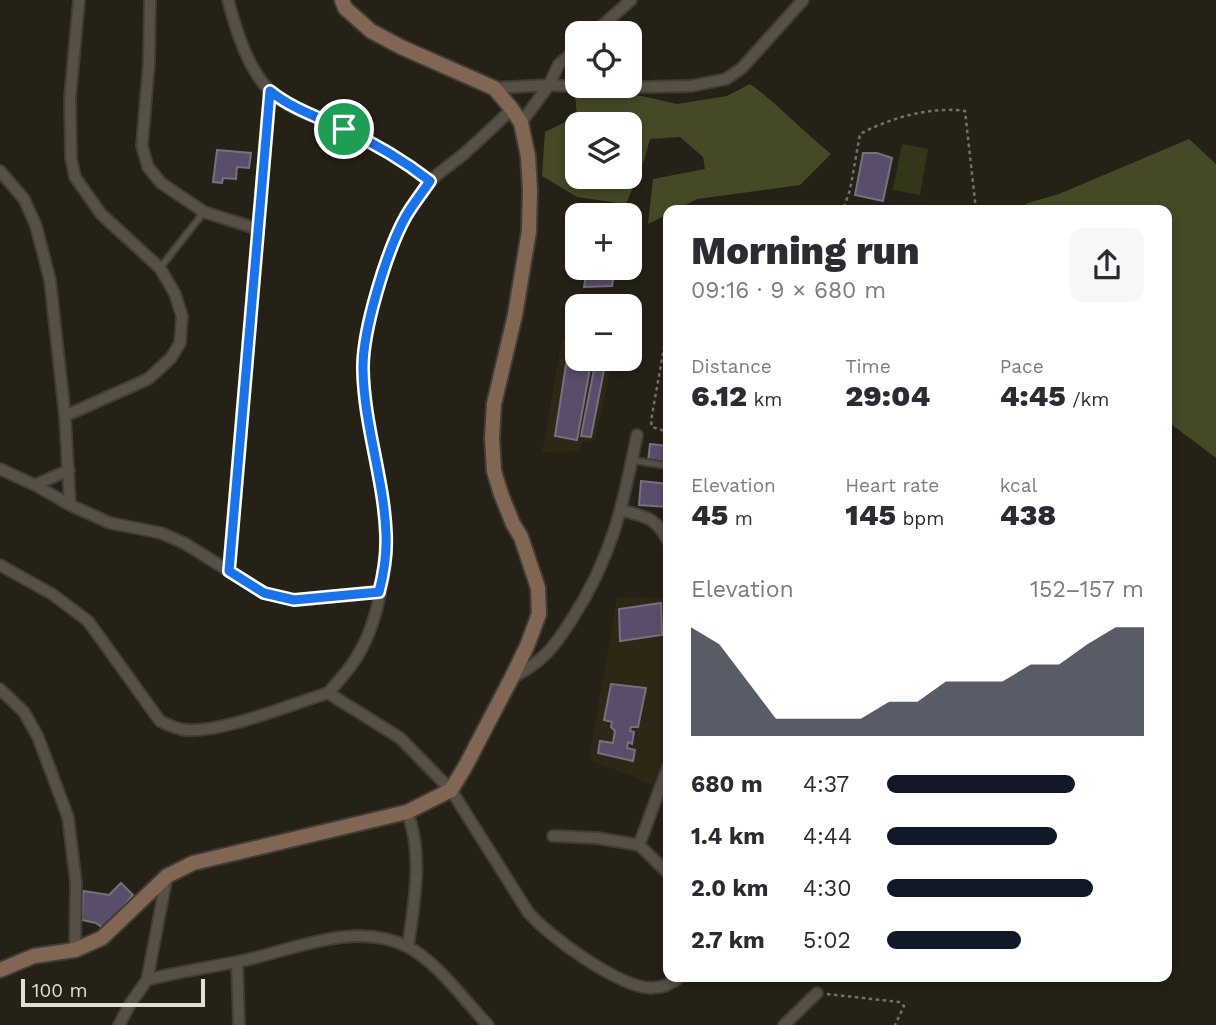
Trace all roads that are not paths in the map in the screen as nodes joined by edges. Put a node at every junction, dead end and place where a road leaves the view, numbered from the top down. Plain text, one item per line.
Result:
1 (79, 0) edge
2 (150, 0) edge
3 (228, 0) edge
4 (342, 0) edge
5 (631, 0) edge
6 (803, 0) edge
7 (607, 21) edge
8 (565, 59) edge
9 (549, 85) junction
10 (495, 88) junction
11 (270, 91) junction
12 (512, 109) junction
13 (520, 123) junction
14 (0, 171) edge
15 (430, 181) junction
16 (204, 212) junction
17 (258, 229) junction
18 (160, 268) junction
19 (65, 416) junction
20 (637, 435) dead end
21 (632, 460) junction
22 (663, 465) edge
23 (0, 469) edge
24 (69, 470) junction
25 (35, 485) junction
26 (70, 505) junction
27 (621, 510) junction
28 (663, 530) edge
29 (0, 565) edge
30 (229, 571) junction
31 (379, 592) junction
32 (511, 679) junction
33 (0, 689) edge
34 (328, 693) junction
35 (663, 780) edge
36 (451, 790) junction
37 (407, 812) junction
38 (553, 836) dead end
39 (639, 845) junction
40 (663, 868) edge
41 (167, 876) junction
42 (408, 947) junction
43 (75, 950) junction
44 (237, 962) junction
45 (0, 970) edge
46 (147, 980) junction
47 (673, 982) edge
48 (817, 993) road end
49 (119, 1025) edge
50 (239, 1025) edge
51 (488, 1025) edge
52 (784, 1025) edge

1 - 18 street
2 - 16 street
3 - 11 street
4 - 10 main road
5 - 7 street
6 - 9 street
8 - 9 street
9 - 10 street
9 - 13 street
10 - 12 main road
11 - 15 street
11 - 17 street
12 - 13 main road
12 - 15 street
13 - 32 main road
14 - 19 street
15 - 31 street
16 - 17 street
16 - 18 lane
17 - 30 street
18 - 19 street
19 - 24 street
20 - 21 street
21 - 22 lane
21 - 27 street
23 - 25 street
24 - 25 street
24 - 26 street
25 - 26 street
26 - 30 street
27 - 28 street
27 - 32 street
29 - 34 street
30 - 31 street
31 - 34 street
32 - 36 main road
33 - 43 street
34 - 36 street
35 - 39 street
36 - 37 main road
36 - 47 street
37 - 41 main road
37 - 42 street
38 - 39 street
39 - 40 street
41 - 43 main road
41 - 46 street
42 - 44 street
42 - 51 street
43 - 45 main road
44 - 46 street
44 - 50 street
46 - 49 street
48 - 52 street

